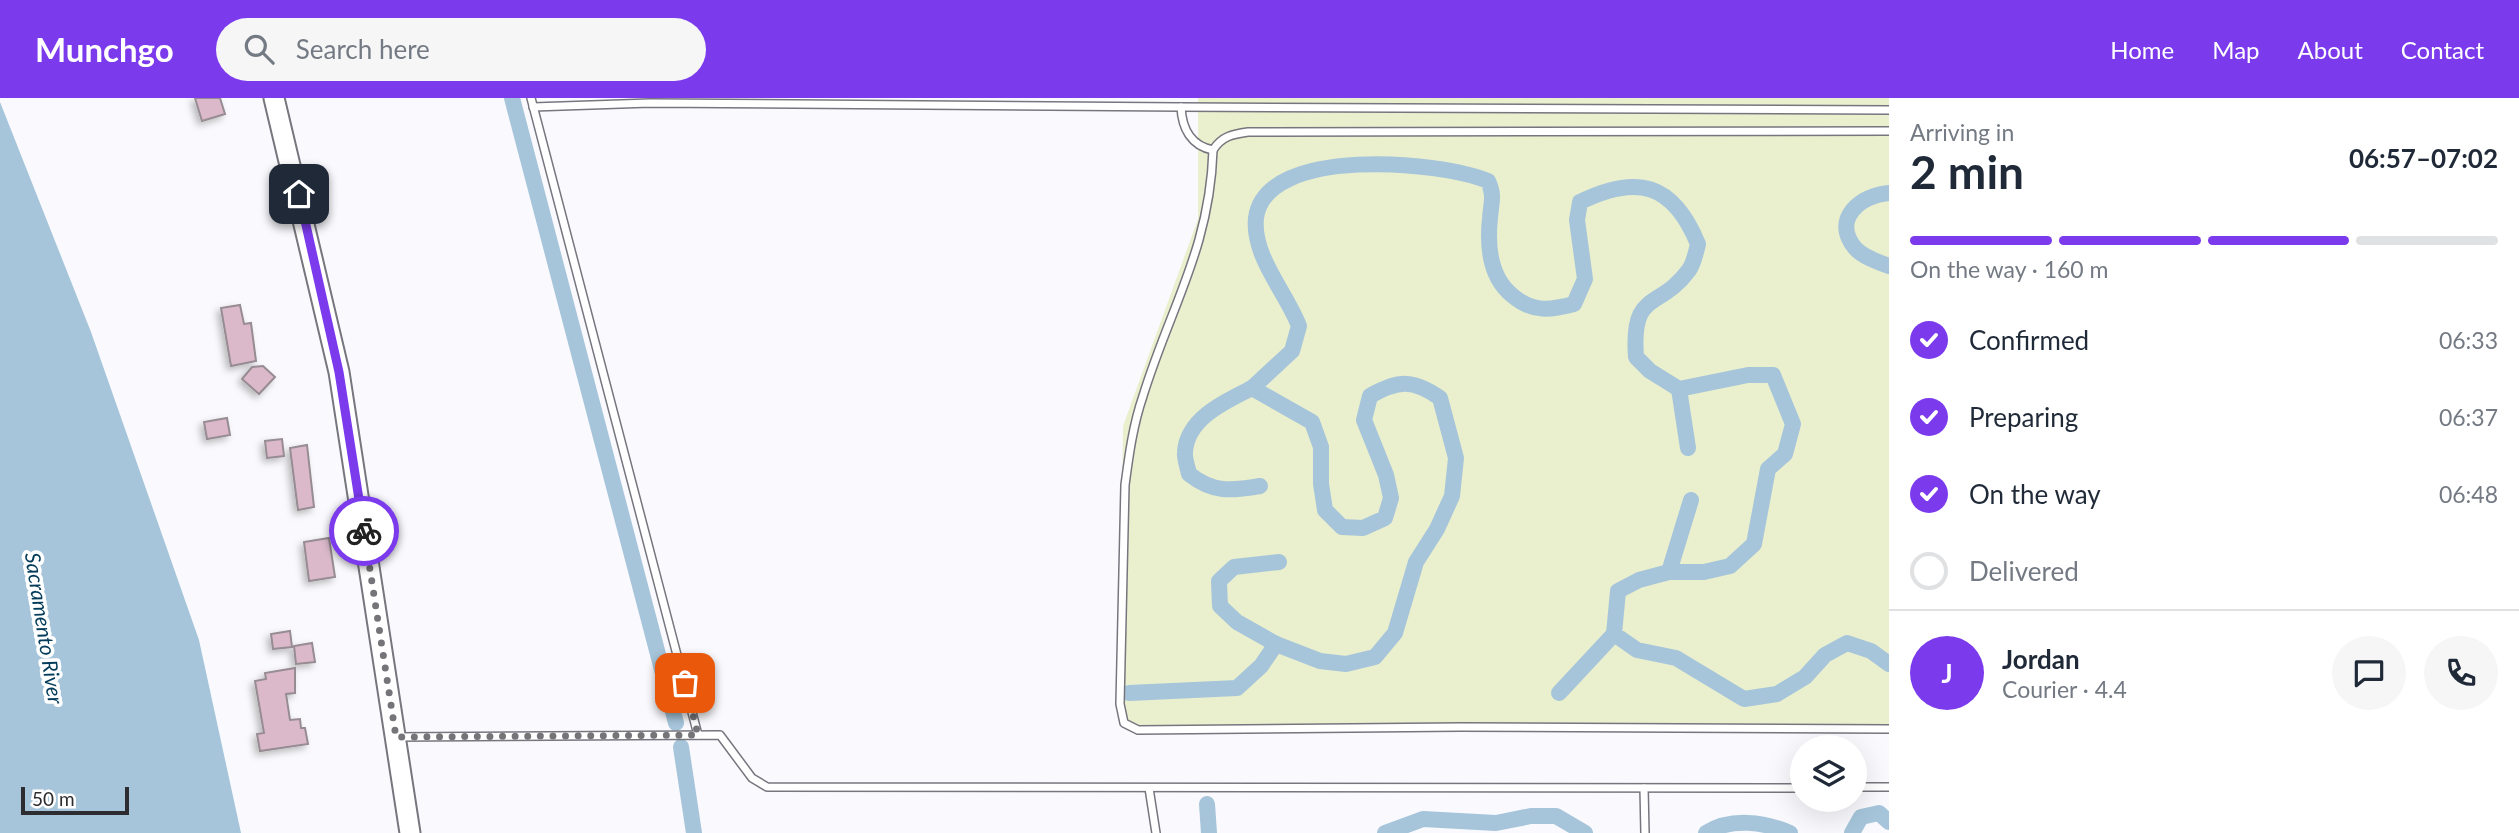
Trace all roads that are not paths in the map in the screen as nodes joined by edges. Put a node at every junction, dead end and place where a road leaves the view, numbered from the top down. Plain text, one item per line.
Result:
1 (274, 98) edge
2 (531, 98) edge
3 (533, 107) junction
4 (1181, 107) junction
5 (1889, 110) edge
6 (1889, 131) edge
7 (1213, 150) junction
8 (1889, 729) edge
9 (698, 735) junction
10 (396, 737) junction
11 (1889, 787) edge
12 (1149, 788) junction
13 (1644, 788) junction
14 (1790, 788) edge
15 (1867, 788) edge
16 (410, 833) edge
17 (1156, 833) edge
18 (1645, 833) edge

1 - 10 main road
2 - 3 lane
3 - 4 lane
3 - 9 lane
4 - 5 lane
4 - 7 lane
6 - 7 lane
7 - 8 lane
9 - 10 lane
9 - 12 lane
10 - 16 main road
11 - 15 lane
12 - 13 lane
12 - 17 lane
13 - 14 lane
13 - 18 lane

